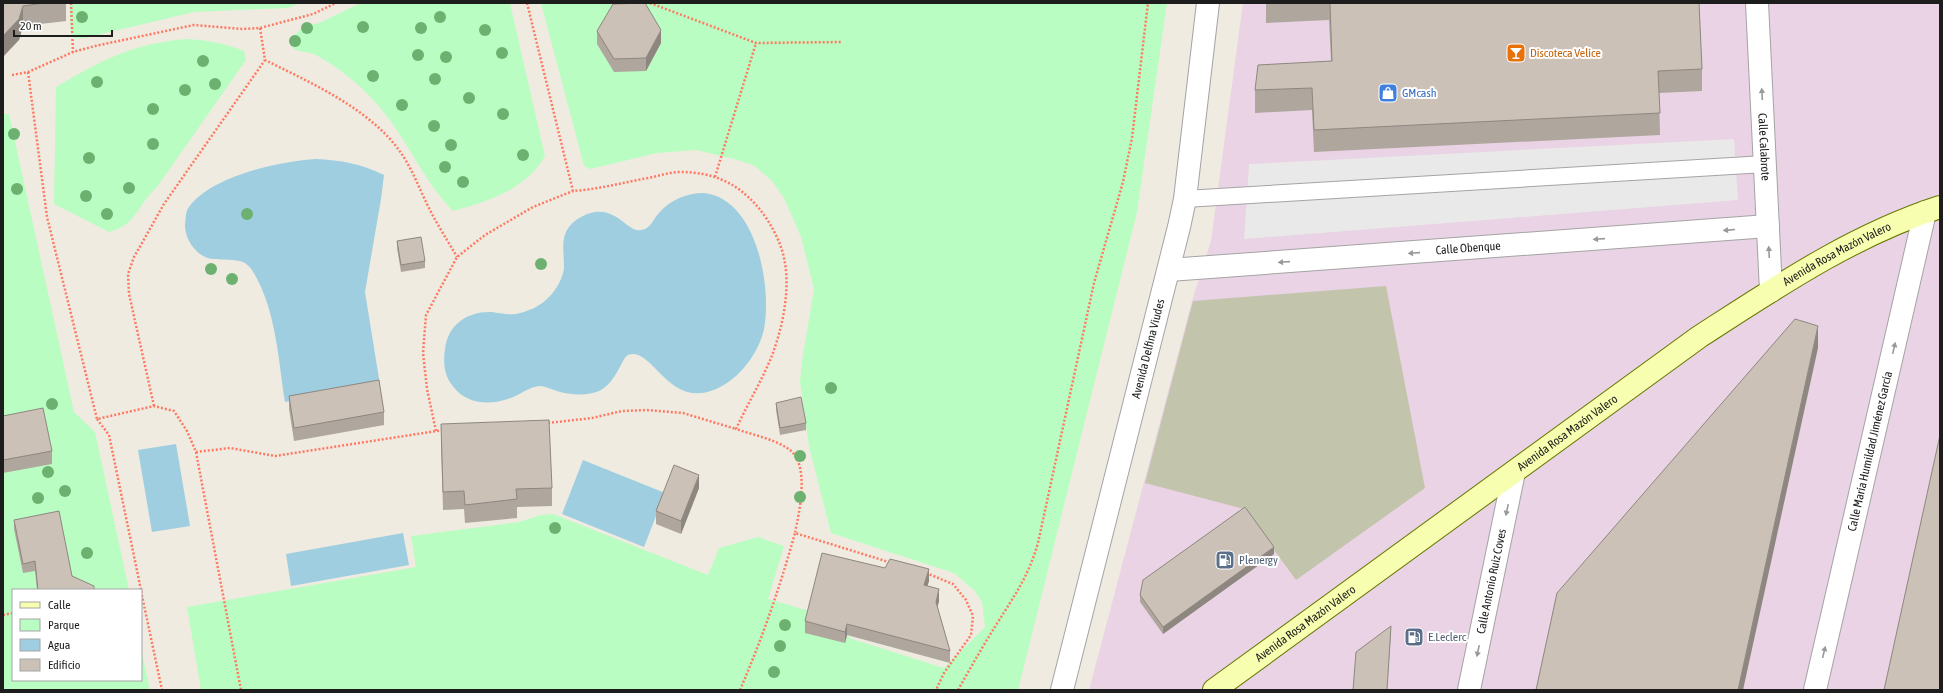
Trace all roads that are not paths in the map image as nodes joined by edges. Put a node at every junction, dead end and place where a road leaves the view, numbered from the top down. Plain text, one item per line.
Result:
1 (1208, 3) edge
2 (1757, 3) edge
3 (1765, 164) junction
4 (1185, 198) junction
5 (1932, 209) edge
6 (1768, 226) junction
7 (1169, 270) junction
8 (1771, 290) junction
9 (1514, 472) junction
10 (1062, 690) edge
11 (1214, 690) edge
12 (1469, 690) edge
13 (1816, 690) edge

1 - 4 street, Avenida Delfina Viudes
3 -> 2 street, Calle Calabrote
3 - 4 lane
3 - 6 street, Calle Calabrote
4 - 7 street, Avenida Delfina Viudes
5 - 8 main road, Avenida Rosa Mazón Valero
13 -> 5 street, Calle María Humildad Jiménez García
6 -> 7 street, Calle Obenque
8 -> 6 street, Calle Calabrote
7 - 10 street, Avenida Delfina Viudes
8 - 9 main road, Avenida Rosa Mazón Valero
9 - 11 main road, Avenida Rosa Mazón Valero
9 -> 12 street, Calle Antonio Ruiz Coves

